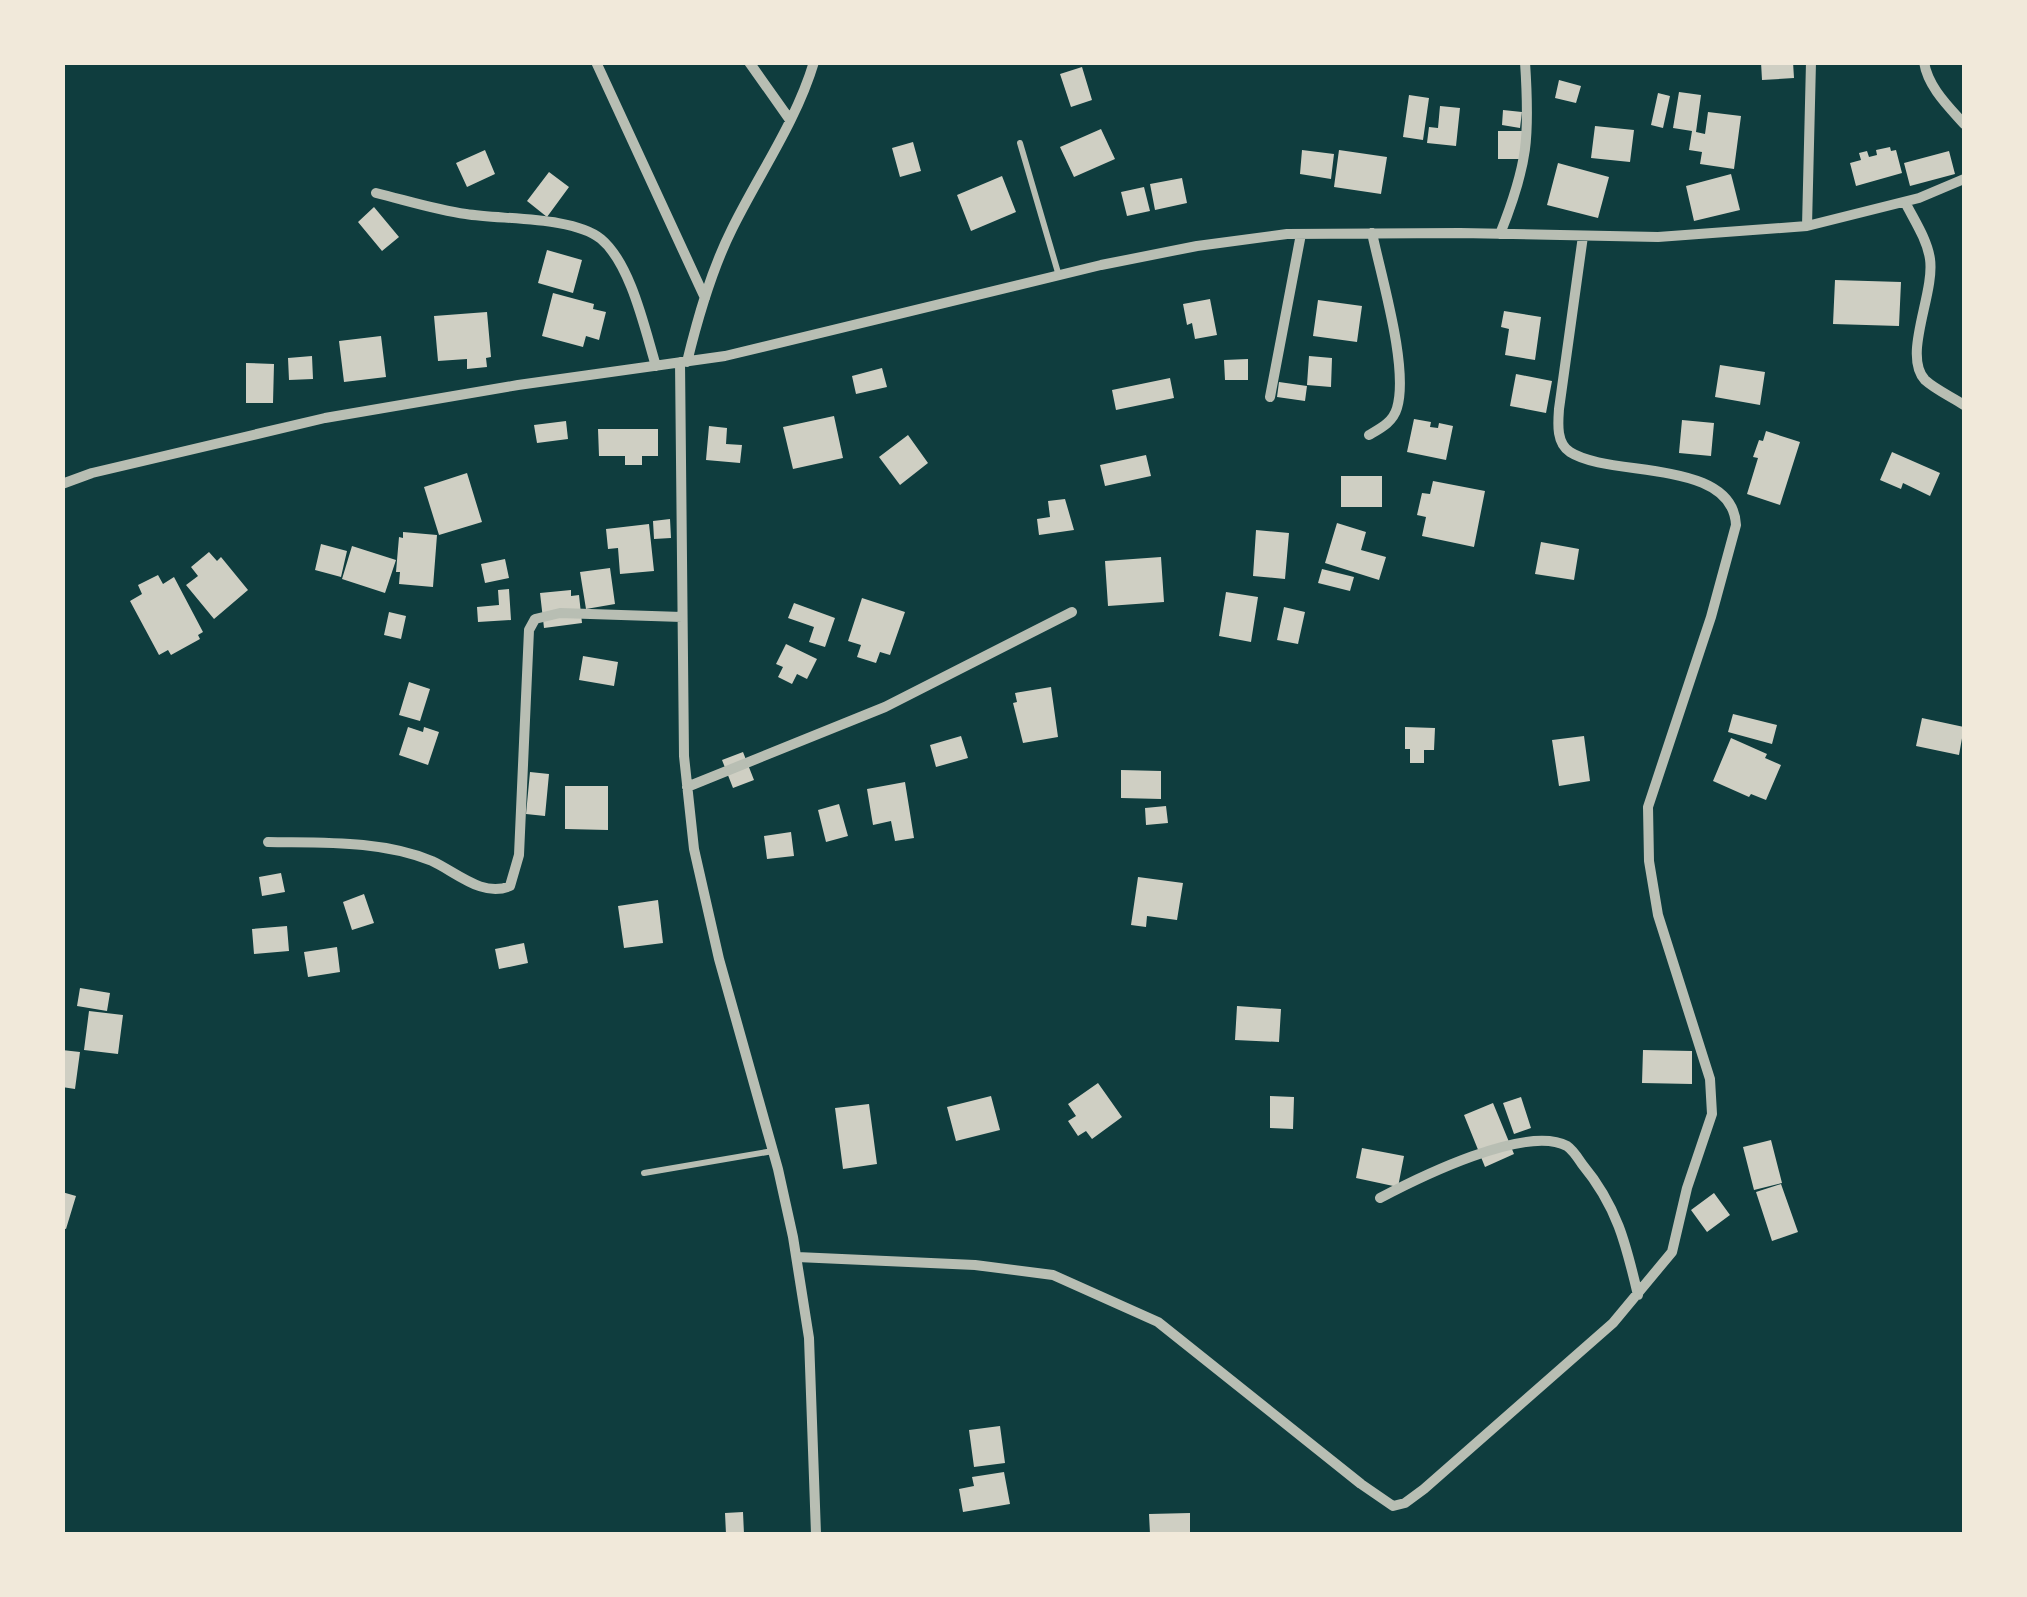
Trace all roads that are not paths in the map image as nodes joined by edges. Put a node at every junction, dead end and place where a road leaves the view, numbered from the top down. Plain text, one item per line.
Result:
1 (596, 62) edge
2 (749, 62) edge
3 (814, 62) edge
4 (1526, 62) edge
5 (1811, 62) edge
6 (1924, 62) edge
7 (790, 120) junction
8 (1964, 124) edge
9 (1020, 143) dead end
10 (1964, 179) edge
11 (376, 193) dead end
12 (1905, 202) junction
13 (1807, 226) junction
14 (1301, 234) junction
15 (1372, 234) junction
16 (1500, 234) junction
17 (1583, 236) junction
18 (1059, 276) junction
19 (705, 298) junction
20 (684, 362) junction
21 (656, 366) junction
22 (1270, 397) dead end
23 (1964, 405) edge
24 (1370, 435) dead end
25 (62, 484) edge
26 (1072, 612) dead end
27 (682, 616) junction
28 (688, 786) junction
29 (268, 842) dead end
30 (773, 1151) junction
31 (644, 1173) dead end
32 (1380, 1198) dead end
33 (797, 1257) junction
34 (1638, 1296) junction
35 (816, 1534) edge

1 - 19 street
2 - 7 street
3 - 7 street
4 - 16 street
5 - 13 street
6 - 8 street
7 - 19 street
9 - 18 lane
10 - 12 street
11 - 21 street
12 - 13 street
12 - 23 street
13 - 17 street
14 - 15 street
14 - 18 street
14 - 22 street
15 - 16 street
15 - 24 street
16 - 17 street
17 - 34 street
18 - 20 street
19 - 20 street
20 - 21 street
20 - 27 street
21 - 25 street
26 - 28 street
27 - 28 street
27 - 29 street
28 - 30 street
30 - 31 lane
30 - 33 street
32 - 34 street
33 - 34 street
33 - 35 street

